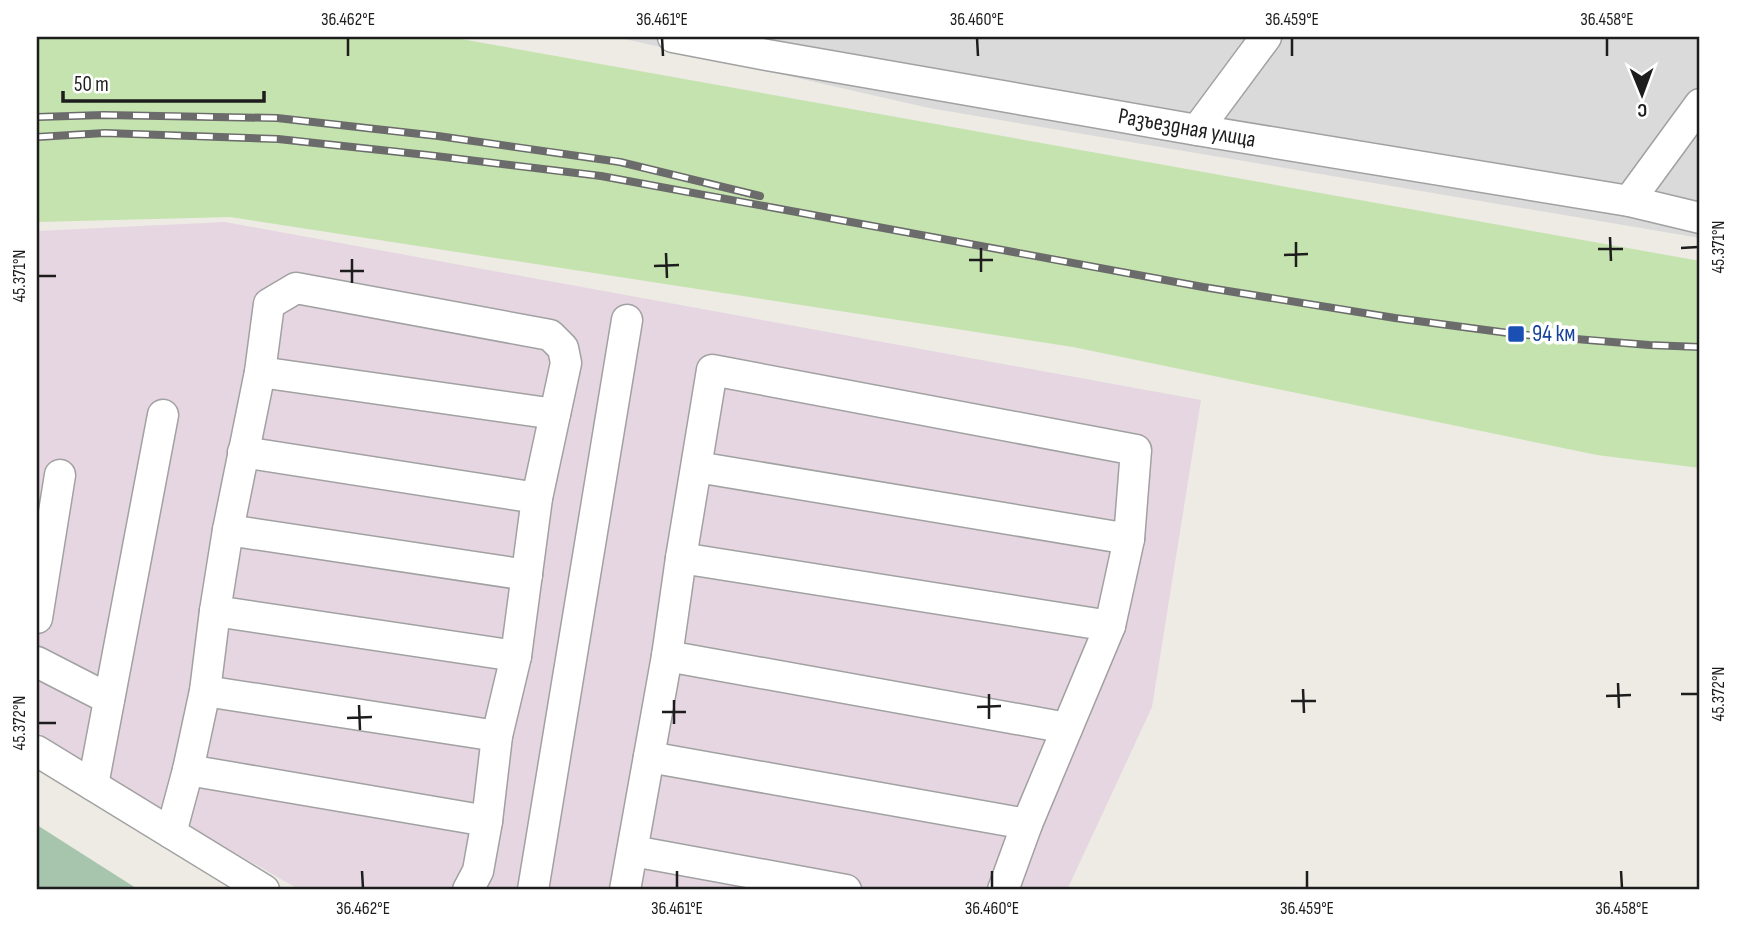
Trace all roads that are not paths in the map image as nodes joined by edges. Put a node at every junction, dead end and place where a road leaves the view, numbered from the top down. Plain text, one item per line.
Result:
1 (673, 37) edge
2 (1266, 37) edge
3 (774, 46) edge
4 (1700, 104) edge
5 (1197, 130) junction
6 (1629, 201) junction
7 (1700, 218) edge
8 (627, 320) dead end
9 (260, 372) junction
10 (555, 414) junction
11 (163, 415) dead end
12 (243, 452) junction
13 (697, 467) junction
14 (60, 475) dead end
15 (537, 498) junction
16 (228, 530) junction
17 (1129, 540) junction
18 (681, 558) junction
19 (527, 575) junction
20 (215, 611) junction
21 (37, 618) edge
22 (1110, 626) junction
23 (516, 656) junction
24 (667, 656) junction
25 (37, 662) edge
26 (205, 691) junction
27 (109, 699) junction
28 (1067, 728) junction
29 (497, 736) junction
30 (37, 751) edge
31 (649, 757) junction
32 (188, 770) junction
33 (93, 785) junction
34 (487, 821) junction
35 (1027, 824) junction
36 (171, 833) junction
37 (633, 850) junction
38 (264, 890) edge
39 (468, 890) edge
40 (533, 890) edge
41 (625, 890) edge
42 (846, 890) edge
43 (1003, 890) edge

1 - 3 street, Разъездная улица
2 - 5 street
3 - 5 street, Разъездная улица
4 - 6 street
5 - 6 street, Разъездная улица
6 - 7 street, Разъездная улица
8 - 40 street
9 - 10 street
9 - 10 street
9 - 12 street
10 - 15 street
11 - 27 street
12 - 15 street
12 - 16 street
13 - 17 street
13 - 17 street
13 - 18 street
14 - 21 street
15 - 19 street
16 - 19 street
16 - 20 street
17 - 22 street
18 - 22 street
18 - 24 street
19 - 23 street
20 - 23 street
20 - 26 street
22 - 28 street
23 - 29 street
24 - 28 street
24 - 31 street
25 - 27 street
26 - 29 street
26 - 32 street
27 - 33 street
28 - 35 street
29 - 34 street
30 - 33 street
31 - 35 street
31 - 37 street
32 - 34 street
32 - 36 street
33 - 36 street
34 - 39 street
35 - 43 street
36 - 38 street
37 - 41 street
37 - 42 street

